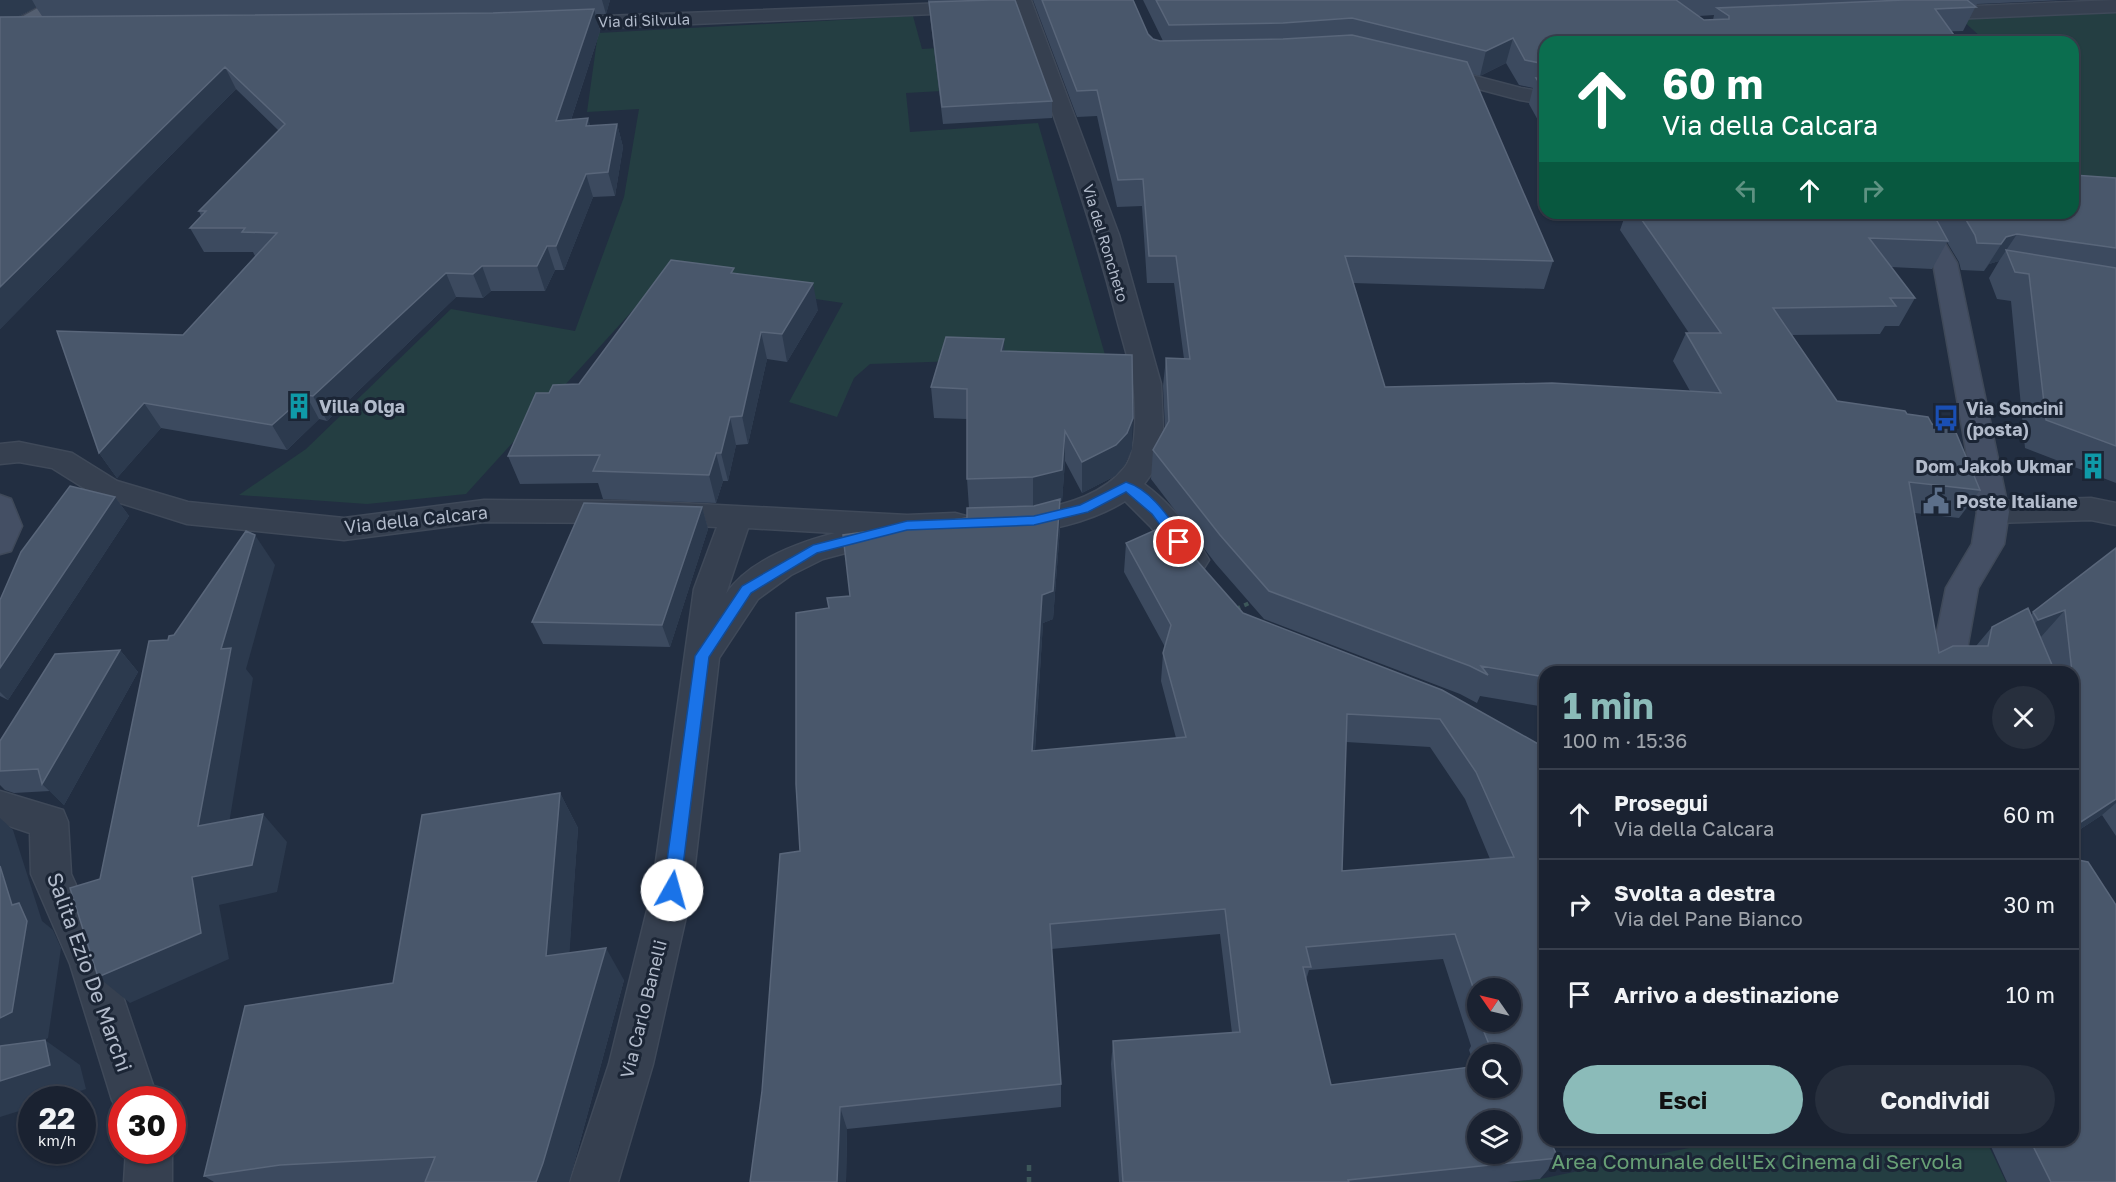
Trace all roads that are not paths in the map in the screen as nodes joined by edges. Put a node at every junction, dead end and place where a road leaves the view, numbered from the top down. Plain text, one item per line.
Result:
1 (65, 0) edge
2 (1023, 3) edge
3 (2116, 6) edge
4 (1909, 15) edge
5 (534, 24) edge
6 (49, 29) edge
7 (6, 33) edge
8 (1419, 68) edge
9 (1539, 97) edge
10 (1908, 219) edge
11 (0, 454) edge
12 (1126, 486) junction
13 (0, 507) edge
14 (1993, 512) junction
15 (2116, 514) edge
16 (736, 517) junction
17 (907, 526) junction
18 (0, 543) edge
19 (1246, 605) dead end
20 (702, 656) junction
21 (1947, 666) edge
22 (0, 807) edge
23 (130, 1086) edge
24 (149, 1164) edge
25 (148, 1182) edge
26 (594, 1182) edge

1 - 7 main road
2 - 5 street, Via di Silvula
2 - 12 street, Via del Roncheto
3 - 4 street
6 - 7 street
8 - 9 street
10 - 14 street
11 - 16 street, Via della Calcara
12 - 17 street, Via della Calcara
12 - 19 street
13 - 18 street
14 - 15 street
14 - 21 street
16 - 17 street, Via della Calcara
16 - 20 street
17 - 20 street, Via Carlo Banelli
20 - 26 street, Via Carlo Banelli
22 - 23 street, Salita Ezio De Marchi
24 - 25 street

